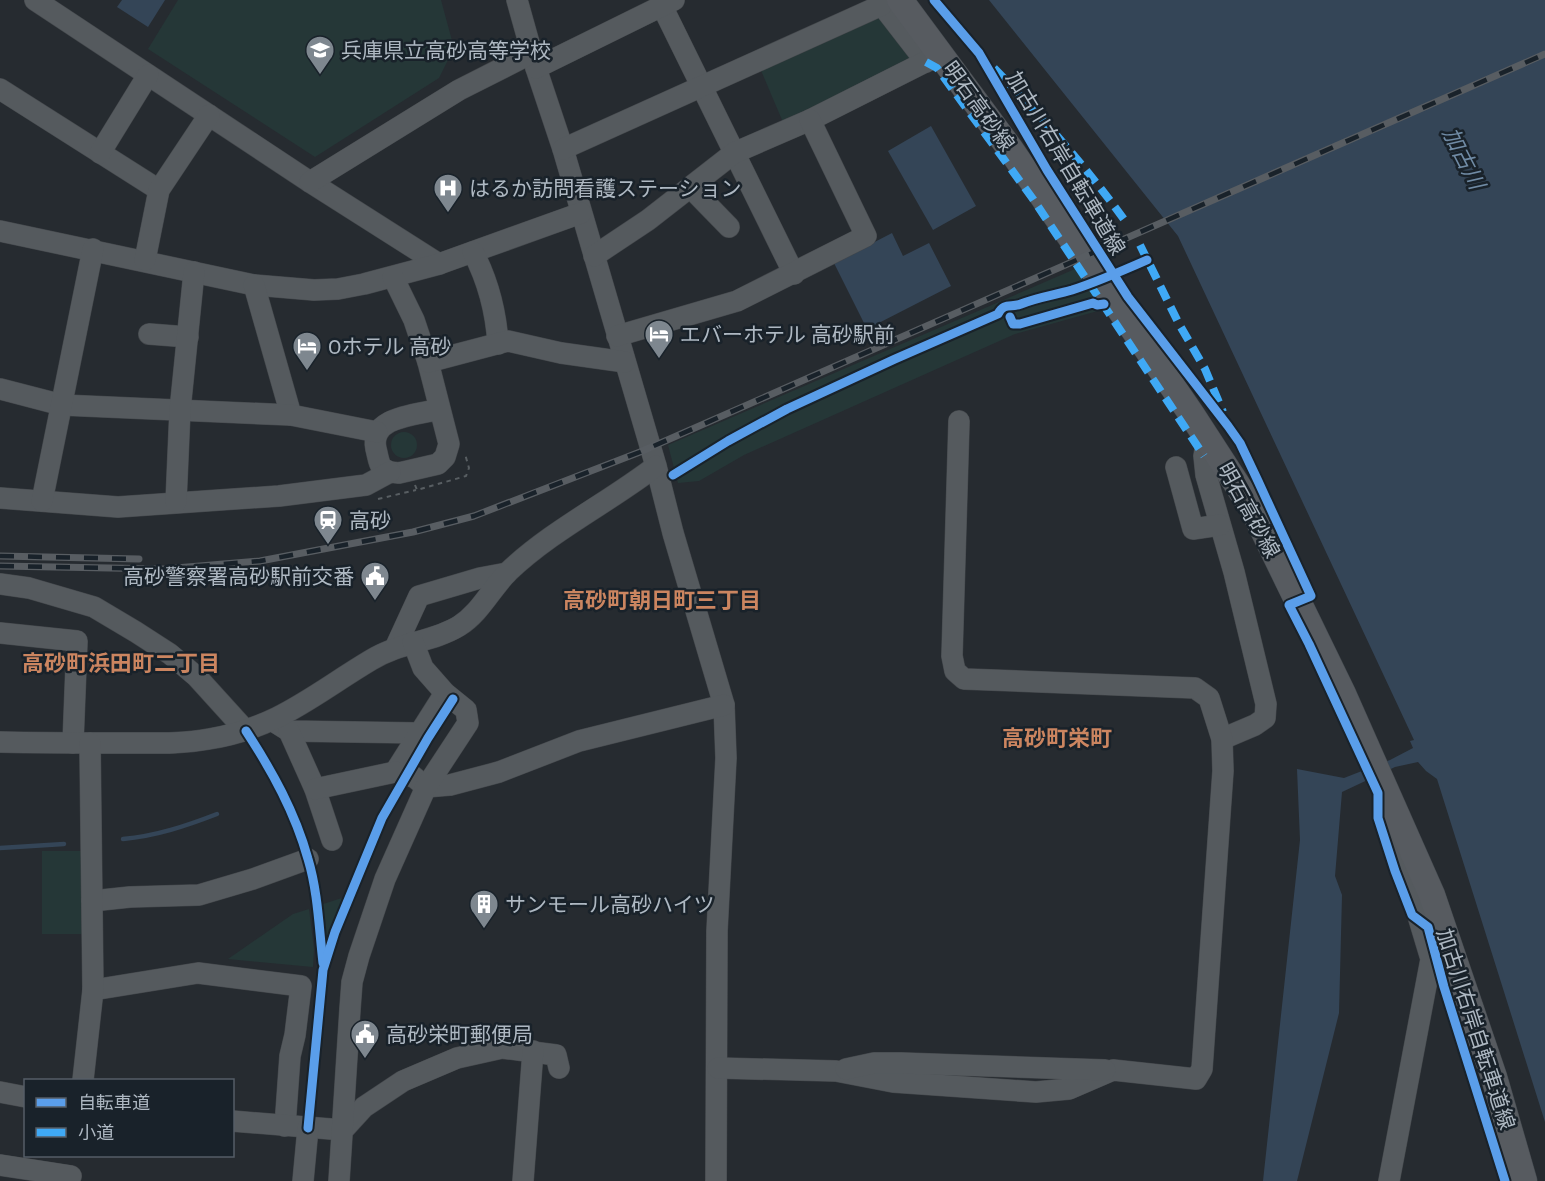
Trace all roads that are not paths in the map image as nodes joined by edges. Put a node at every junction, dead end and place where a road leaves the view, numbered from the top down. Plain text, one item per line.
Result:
1 (34, 0) edge
2 (517, 0) edge
3 (886, 2) edge
4 (659, 4) edge
5 (934, 58) junction
6 (534, 61) junction
7 (148, 75) junction
8 (701, 88) junction
9 (0, 89) edge
10 (209, 115) junction
11 (810, 120) junction
12 (563, 149) junction
13 (100, 153) junction
14 (734, 153) junction
15 (310, 182) junction
16 (691, 188) junction
17 (159, 190) junction
18 (581, 213) junction
19 (729, 227) dead end
20 (0, 231) edge
21 (93, 249) junction
22 (473, 252) junction
23 (594, 255) junction
24 (145, 260) junction
25 (440, 264) junction
26 (194, 272) junction
27 (794, 274) junction
28 (393, 277) junction
29 (254, 285) junction
30 (149, 334) dead end
31 (617, 336) junction
32 (188, 337) junction
33 (498, 344) junction
34 (428, 362) junction
35 (625, 362) junction
36 (0, 389) edge
37 (62, 405) junction
38 (180, 410) junction
39 (440, 410) junction
40 (291, 415) junction
41 (959, 421) dead end
42 (377, 432) junction
43 (1207, 438) junction
44 (656, 466) junction
45 (1176, 467) dead end
46 (390, 472) junction
47 (0, 498) edge
48 (42, 501) junction
49 (177, 502) junction
50 (1220, 525) junction
51 (507, 573) junction
52 (0, 584) edge
53 (0, 633) edge
54 (405, 644) junction
55 (446, 693) junction
56 (724, 705) junction
57 (281, 726) junction
58 (246, 730) junction
59 (419, 733) junction
60 (1222, 739) junction
61 (0, 742) edge
62 (82, 743) junction
63 (394, 772) junction
64 (426, 788) junction
65 (315, 789) junction
66 (1396, 813) junction
67 (332, 840) dead end
68 (308, 859) dead end
69 (92, 901) junction
70 (93, 990) junction
71 (532, 1051) junction
72 (559, 1068) dead end
73 (717, 1068) junction
74 (82, 1079) edge
75 (0, 1092) edge
76 (24, 1097) edge
77 (234, 1121) edge
78 (285, 1126) junction
79 (308, 1128) junction
80 (343, 1130) junction
81 (0, 1165) edge
82 (71, 1171) edge
83 (303, 1181) edge
84 (339, 1181) edge
85 (523, 1181) edge
86 (716, 1181) edge
87 (1389, 1181) edge
88 (1524, 1181) edge

1 - 7 street
2 - 6 street
3 - 5 main road, 明石高砂線
3 - 8 street
4 - 6 street
4 - 8 street
5 - 11 street
5 - 43 main road, 明石高砂線
6 - 12 street
6 - 15 street
7 - 10 street
7 - 13 street
8 - 12 street
8 - 14 street
9 - 13 street
10 - 15 street
10 - 17 street
11 - 14 street
11 - 27 street
12 - 18 street
13 - 17 street
14 - 16 street
14 - 27 street
15 - 25 street
16 - 19 street
16 - 23 street
17 - 24 street
18 - 22 street
18 - 23 street
20 - 21 street
21 - 24 street
21 - 37 street
22 - 25 street
22 - 33 street
23 - 31 street
24 - 26 street
25 - 28 street
26 - 29 street
26 - 32 street
27 - 31 street
28 - 29 street
28 - 34 street
29 - 40 street
30 - 32 street
31 - 35 street
32 - 38 street
33 - 34 street
33 - 35 street
34 - 39 street
35 - 44 street
36 - 37 street
37 - 38 street
37 - 48 street
38 - 40 street
38 - 49 street
39 - 42 street
39 - 46 street
40 - 42 street
41 - 60 street
42 - 46 street
43 - 50 street
43 - 66 main road, 明石高砂線
44 - 51 street
44 - 56 street
45 - 50 street
46 - 49 street
47 - 48 street
48 - 49 street
50 - 60 street
51 - 54 street
51 - 54 street
52 - 58 street
53 - 62 street
54 - 55 street
54 - 57 street
55 - 59 street
55 - 64 street
56 - 64 street
56 - 73 street
57 - 58 street
57 - 59 street
57 - 65 street
58 - 62 street
59 - 63 street
60 - 73 street
61 - 62 street
62 - 69 street
63 - 64 street
63 - 65 street
64 - 80 street
65 - 67 street
66 - 87 street
66 - 88 main road, 明石高砂線
68 - 69 street
69 - 70 street
70 - 74 street
70 - 78 street
71 - 72 street
71 - 80 street
71 - 85 street
73 - 86 street
75 - 76 street
77 - 78 street
78 - 79 street
79 - 80 street
79 - 83 street
80 - 84 street
81 - 82 street

